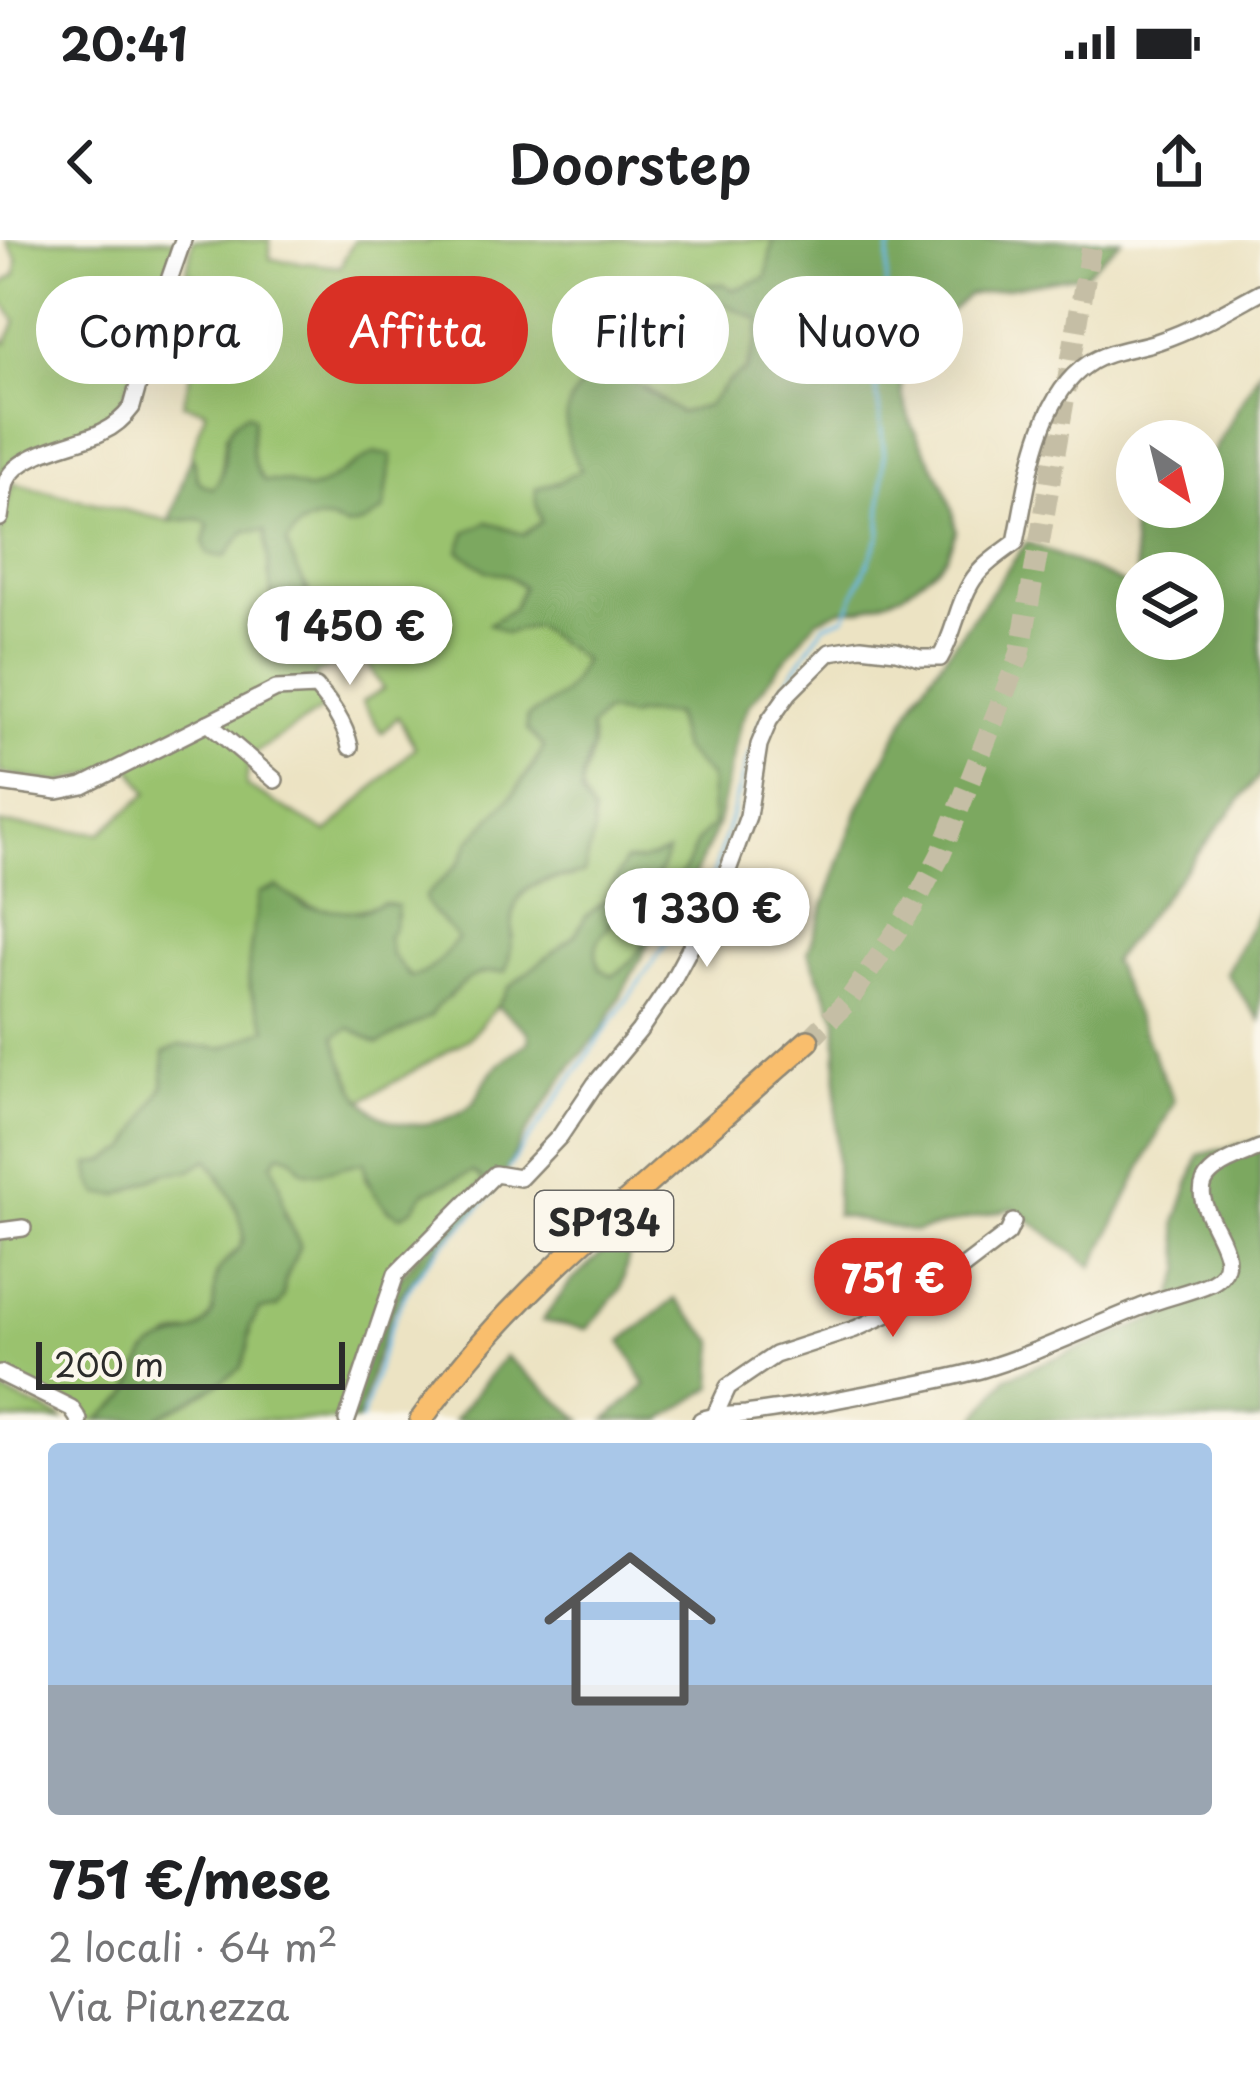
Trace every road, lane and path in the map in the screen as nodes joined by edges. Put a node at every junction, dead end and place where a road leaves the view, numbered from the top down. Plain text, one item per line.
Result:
1 (183, 240) edge
2 (1260, 292) edge
3 (0, 518) edge
4 (208, 724) junction
5 (350, 747) dead end
6 (275, 780) dead end
7 (0, 783) edge
8 (808, 1042) tunnel mouth
9 (1260, 1148) edge
10 (1013, 1222) dead end
11 (23, 1228) dead end
12 (0, 1231) edge
13 (0, 1373) edge
14 (708, 1417) edge
15 (79, 1420) edge
16 (347, 1420) edge
17 (421, 1420) edge

1 - 3 street
2 - 16 street
4 - 5 street
4 - 6 street
4 - 7 street
8 - 17 highway, SP134
9 - 14 street
10 - 14 street
11 - 12 street
13 - 15 street

